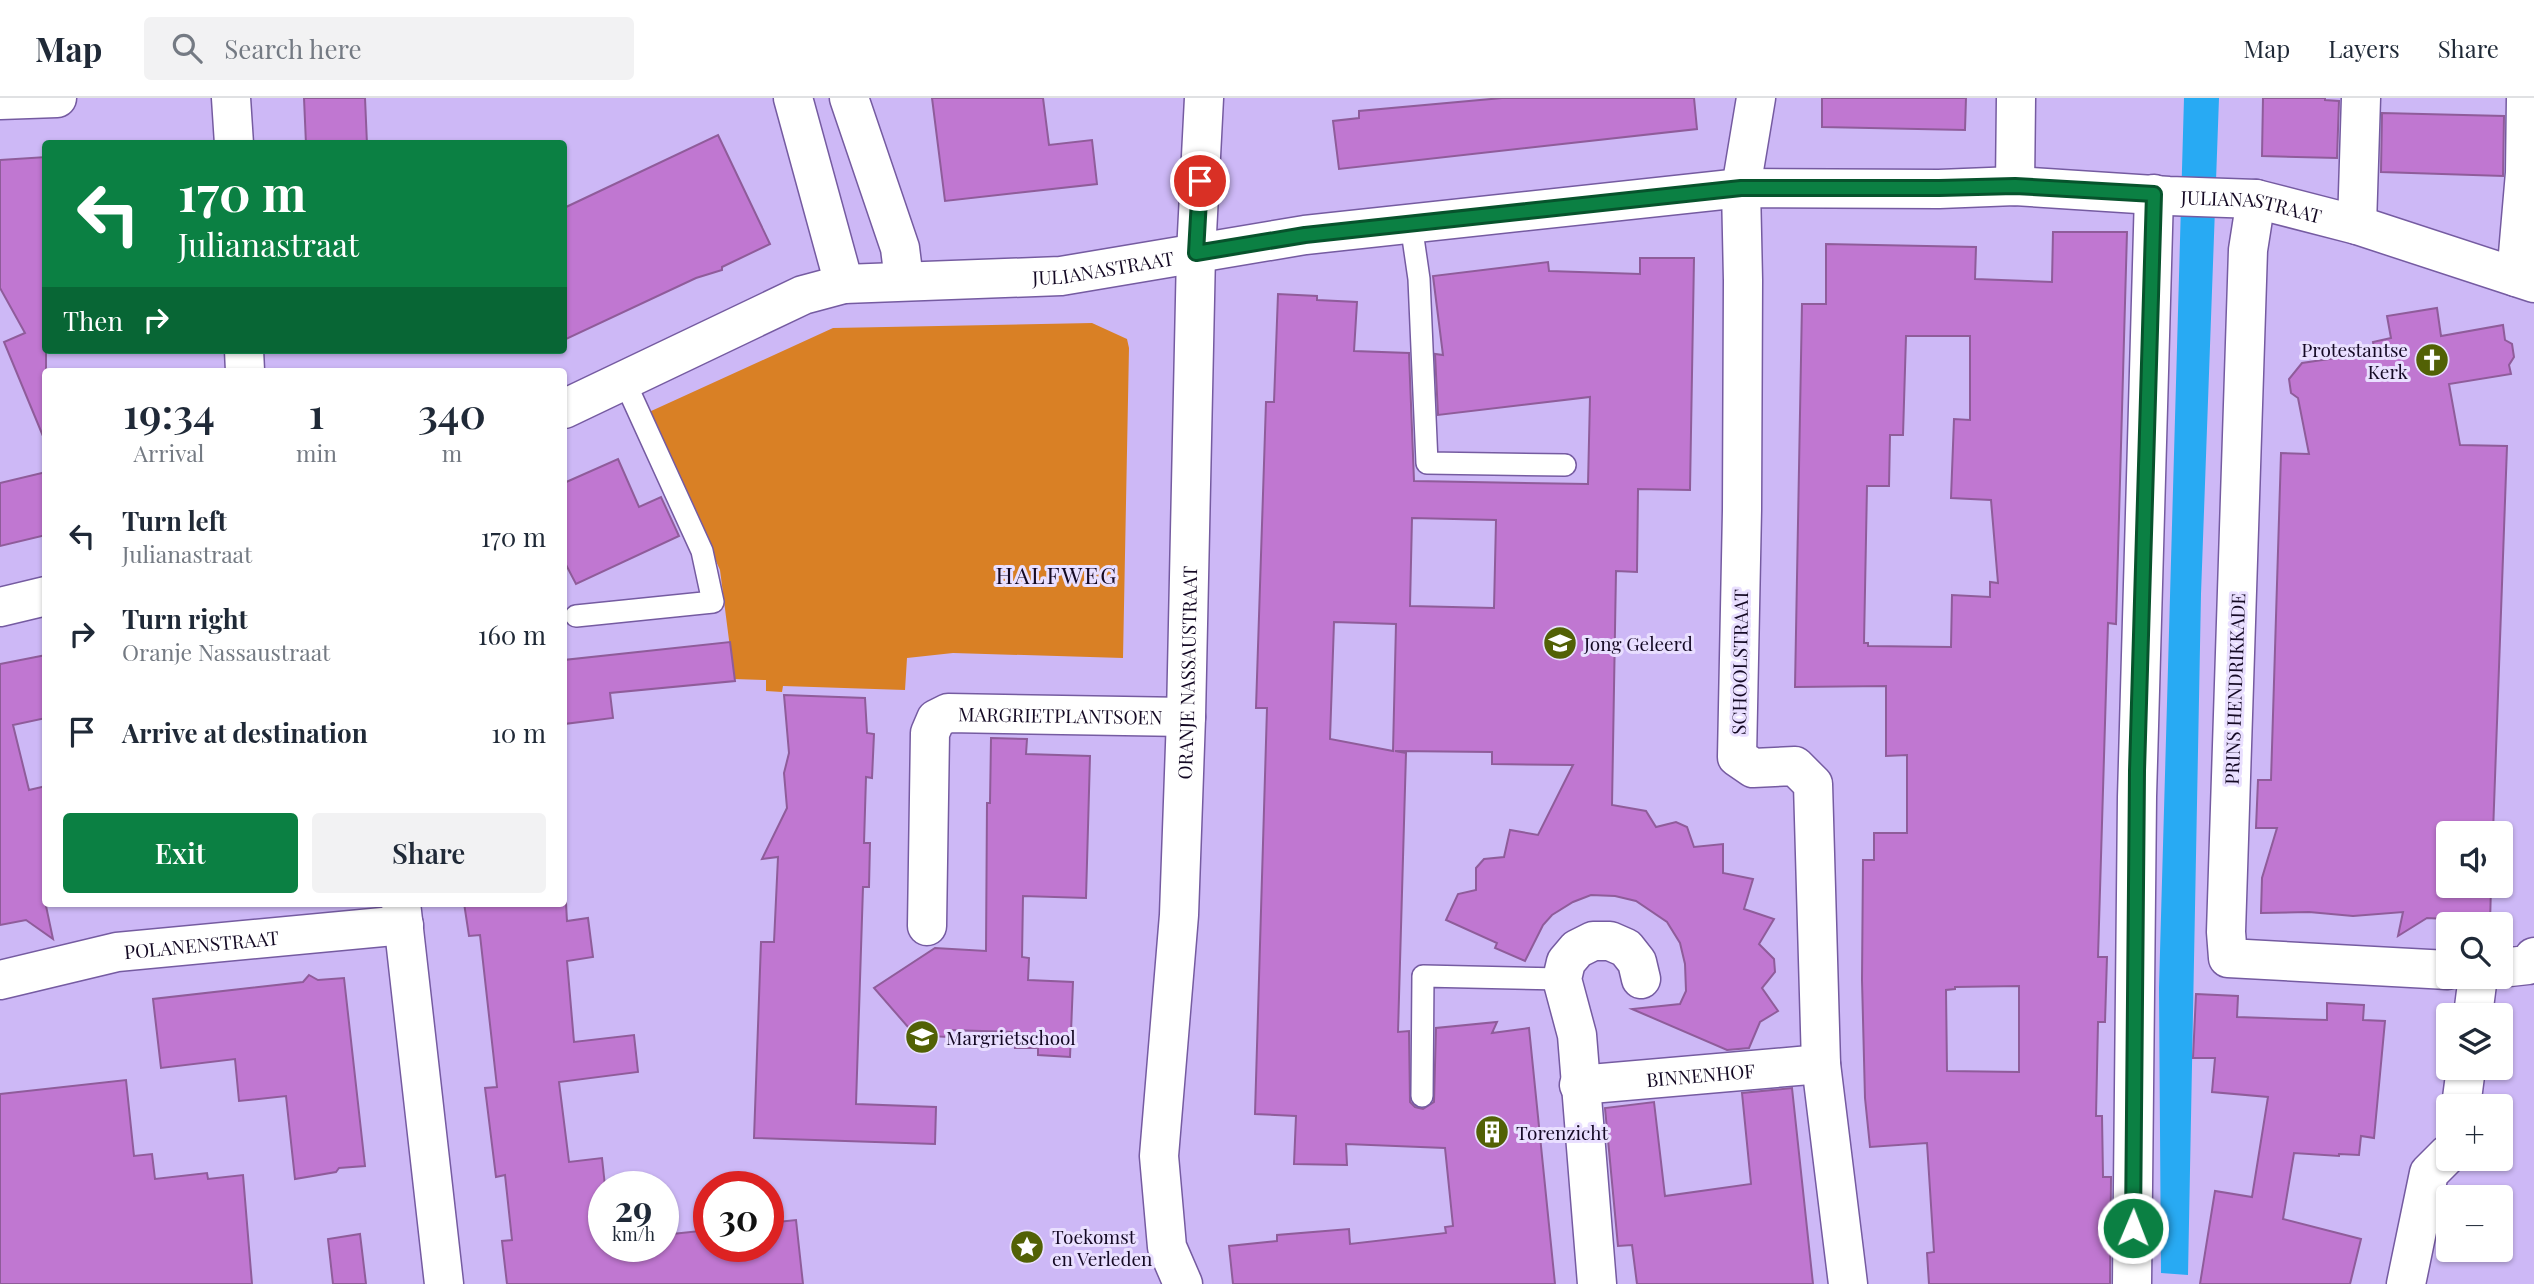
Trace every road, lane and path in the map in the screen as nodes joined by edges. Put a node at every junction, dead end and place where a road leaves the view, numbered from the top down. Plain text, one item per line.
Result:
1 (57, 98) edge
2 (231, 98) edge
3 (793, 98) edge
4 (849, 98) edge
5 (1204, 98) edge
6 (1755, 98) edge
7 (2016, 98) edge
8 (2361, 98) edge
9 (2526, 98) edge
10 (0, 100) edge
11 (234, 140) edge
12 (2015, 186) junction
13 (1741, 188) junction
14 (2161, 195) junction
15 (2244, 198) junction
16 (1411, 224) junction
17 (2357, 225) junction
18 (1196, 253) junction
19 (904, 280) junction
20 (2525, 280) edge
21 (844, 284) junction
22 (624, 380) junction
23 (567, 408) edge
24 (1565, 465) dead end
25 (42, 597) edge
26 (0, 607) edge
27 (576, 616) dead end
28 (1186, 717) junction
29 (403, 914) edge
30 (926, 926) dead end
31 (2534, 957) edge
32 (2513, 967) edge
33 (2436, 969) edge
34 (1562, 979) junction
35 (1641, 979) dead end
36 (0, 980) edge
37 (1821, 1064) junction
38 (1579, 1085) junction
39 (1422, 1096) dead end
40 (2436, 1166) edge
41 (1167, 1247) junction
42 (444, 1284) edge
43 (1157, 1284) edge
44 (1183, 1284) edge
45 (1597, 1284) edge
46 (1849, 1284) edge
47 (2132, 1284) edge
48 (2406, 1284) edge

1 - 10 street
2 - 11 street
3 - 21 street
4 - 19 street
5 - 18 street, ORANJE NASSAUSTRAAT
6 - 13 street
7 - 12 street
8 - 17 street
9 - 20 street
12 - 13 street, JULIANASTRAAT
12 - 14 street, JULIANASTRAAT
13 - 16 street, JULIANASTRAAT
13 - 37 street, SCHOOLSTRAAT
14 - 15 street, JULIANASTRAAT
14 - 47 street
15 - 17 street, JULIANASTRAAT
15 - 33 street, PRINS HENDRIKKADE
16 - 18 street, JULIANASTRAAT
16 - 24 lane
17 - 20 street, JULIANASTRAAT
18 - 19 street, JULIANASTRAAT
18 - 28 street, ORANJE NASSAUSTRAAT
19 - 21 street, JULIANASTRAAT
21 - 22 street, JULIANASTRAAT
22 - 23 street, JULIANASTRAAT
22 - 27 lane
25 - 26 street
28 - 30 street, MARGRIETPLANTSOEN
28 - 41 street, ORANJE NASSAUSTRAAT
29 - 36 street, POLANENSTRAAT
29 - 42 street
31 - 32 street
34 - 35 street
34 - 38 street
34 - 39 lane
37 - 38 street, BINNENHOF
37 - 46 street, SCHOOLSTRAAT
38 - 45 street
40 - 48 street
41 - 43 street, ORANJE NASSAUSTRAAT
41 - 44 street, ORANJE NASSAUSTRAAT

